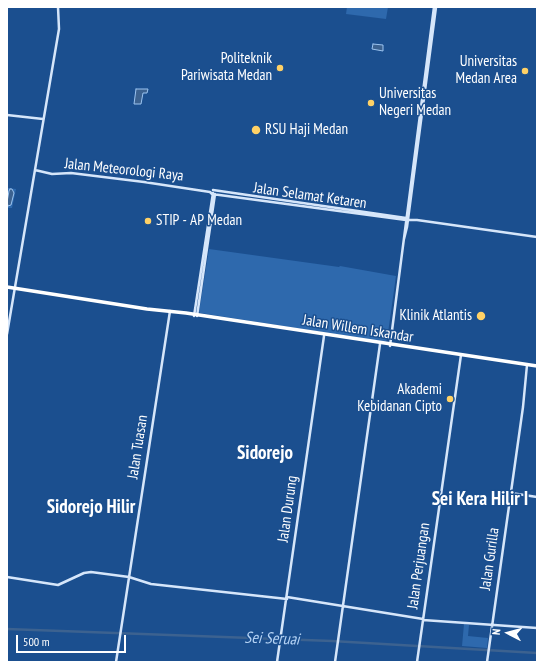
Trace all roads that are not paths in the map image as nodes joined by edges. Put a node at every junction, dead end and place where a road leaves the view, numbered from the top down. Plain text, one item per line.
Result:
1 (58, 7) edge
2 (435, 7) edge
3 (7, 115) edge
4 (43, 118) junction
5 (35, 170) junction
6 (412, 180) junction
7 (213, 192) junction
8 (407, 212) junction
9 (379, 215) junction
10 (400, 217) junction
11 (407, 219) junction
12 (537, 237) edge
13 (7, 287) edge
14 (16, 289) junction
15 (170, 311) junction
16 (196, 314) junction
17 (7, 334) edge
18 (324, 336) junction
19 (330, 336) junction
20 (380, 344) junction
21 (390, 345) junction
22 (461, 356) junction
23 (526, 366) junction
24 (537, 367) edge
25 (511, 493) junction
26 (537, 497) edge
27 (7, 577) edge
28 (129, 577) junction
29 (287, 598) junction
30 (343, 606) junction
31 (423, 620) junction
32 (492, 625) junction
33 (537, 628) edge
34 (116, 662) edge
35 (277, 662) edge
36 (335, 662) edge
37 (417, 662) edge
38 (487, 662) edge

1 - 4 street
2 - 6 street
3 - 4 street
4 - 5 street
5 - 7 street, Jalan Meteorologi Raya
5 - 14 street
6 - 8 street
6 - 11 street
7 - 9 street, Jalan Selamat Ketaren
7 - 16 street
8 - 10 street
8 - 11 street
9 - 10 street, Jalan Selamat Ketaren
9 - 11 street, Jalan Selamat Ketaren
10 - 11 street, Jalan Selamat Ketaren
11 - 12 street, Jalan Selamat Ketaren
11 - 21 street
13 - 14 highway, Jalan Willem Iskandar
14 - 15 highway, Jalan Willem Iskandar
14 - 17 street
15 - 16 highway, Jalan Willem Iskandar
15 - 28 street, Jalan Tuasan
16 - 18 highway, Jalan Willem Iskandar
16 - 19 highway, Jalan Willem Iskandar
18 - 19 highway, Jalan Willem Iskandar
18 - 29 street, Jalan Durung
19 - 20 highway, Jalan Willem Iskandar
19 - 21 highway, Jalan Willem Iskandar
20 - 21 highway, Jalan Willem Iskandar
20 - 30 street
21 - 22 highway, Jalan Willem Iskandar
22 - 23 highway, Jalan Willem Iskandar
22 - 31 street, Jalan Perjuangan
23 - 24 highway, Jalan Willem Iskandar
23 - 25 street, Jalan Gurilla
25 - 26 street
25 - 32 street, Jalan Gurilla
27 - 28 street
28 - 29 street
28 - 34 street, Jalan Tuasan
29 - 30 street
29 - 35 street, Jalan Durung
30 - 31 street
30 - 36 street
31 - 32 street
31 - 37 street, Jalan Perjuangan
32 - 33 street
32 - 38 street, Jalan Gurilla

